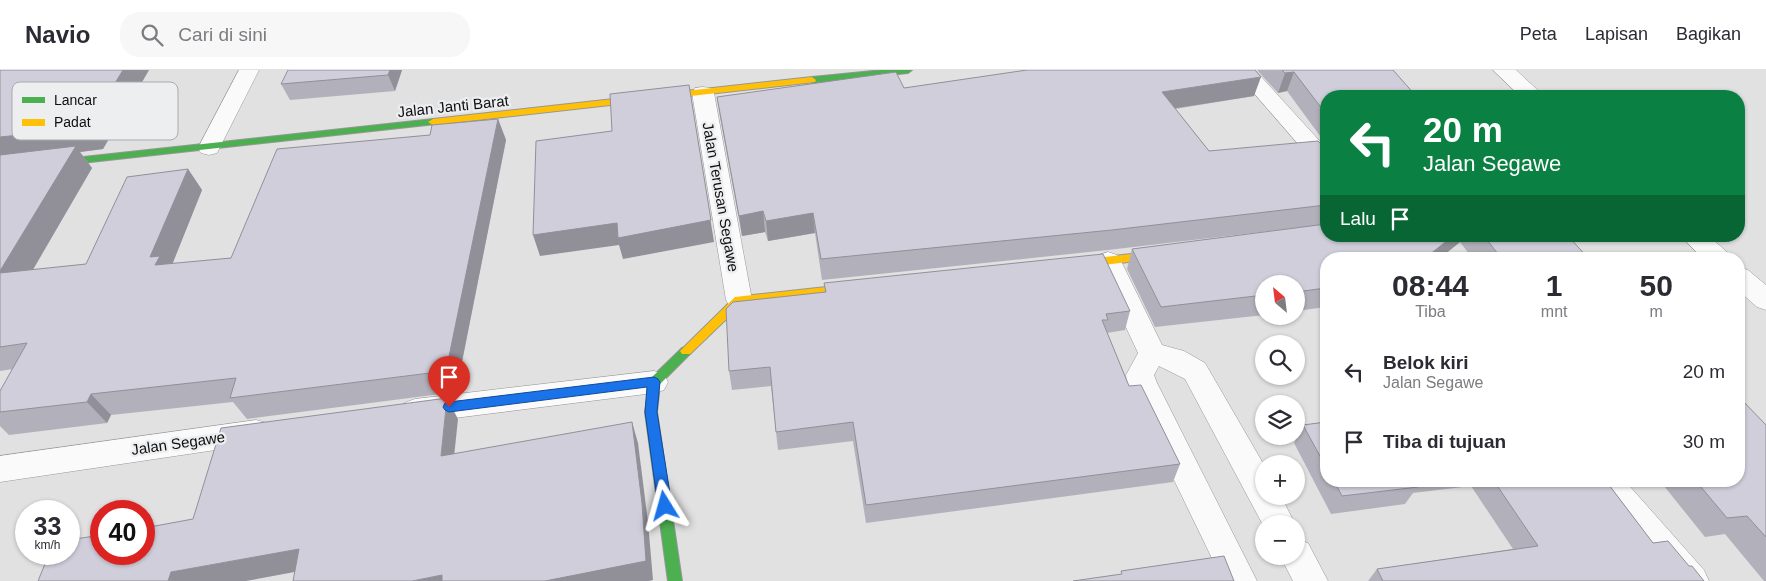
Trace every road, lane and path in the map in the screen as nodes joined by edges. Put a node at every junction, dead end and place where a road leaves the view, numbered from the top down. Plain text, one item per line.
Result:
1 (249, 70) edge
2 (908, 70) edge
3 (1244, 70) edge
4 (1503, 70) edge
5 (1526, 90) edge
6 (702, 93) junction
7 (209, 148) junction
8 (1320, 155) edge
9 (0, 169) edge
10 (1700, 242) edge
11 (1178, 252) edge
12 (1711, 252) edge
13 (1108, 261) junction
14 (1060, 266) edge
15 (1745, 281) edge
16 (875, 286) edge
17 (739, 300) junction
18 (1766, 300) edge
19 (1152, 353) junction
20 (654, 382) junction
21 (392, 413) edge
22 (287, 427) edge
23 (0, 469) edge
24 (1255, 480) edge
25 (1610, 487) edge
26 (1302, 565) edge
27 (675, 581) edge
28 (1240, 581) edge
29 (1311, 581) edge
30 (1692, 581) edge

1 - 7 street
2 - 6 street, Jalan Janti Barat
3 - 8 street
4 - 5 street
6 - 7 street, Jalan Janti Barat
6 - 17 street, Jalan Terusan Segawe
7 - 9 street, Jalan Janti Barat
10 - 12 street
11 - 13 street
13 - 14 street
13 - 19 street
15 - 18 street
16 - 17 street
17 - 20 street
19 - 24 street
19 - 28 street
20 - 21 street
20 - 27 street
22 - 23 street, Jalan Segawe
25 - 30 street
26 - 29 street

